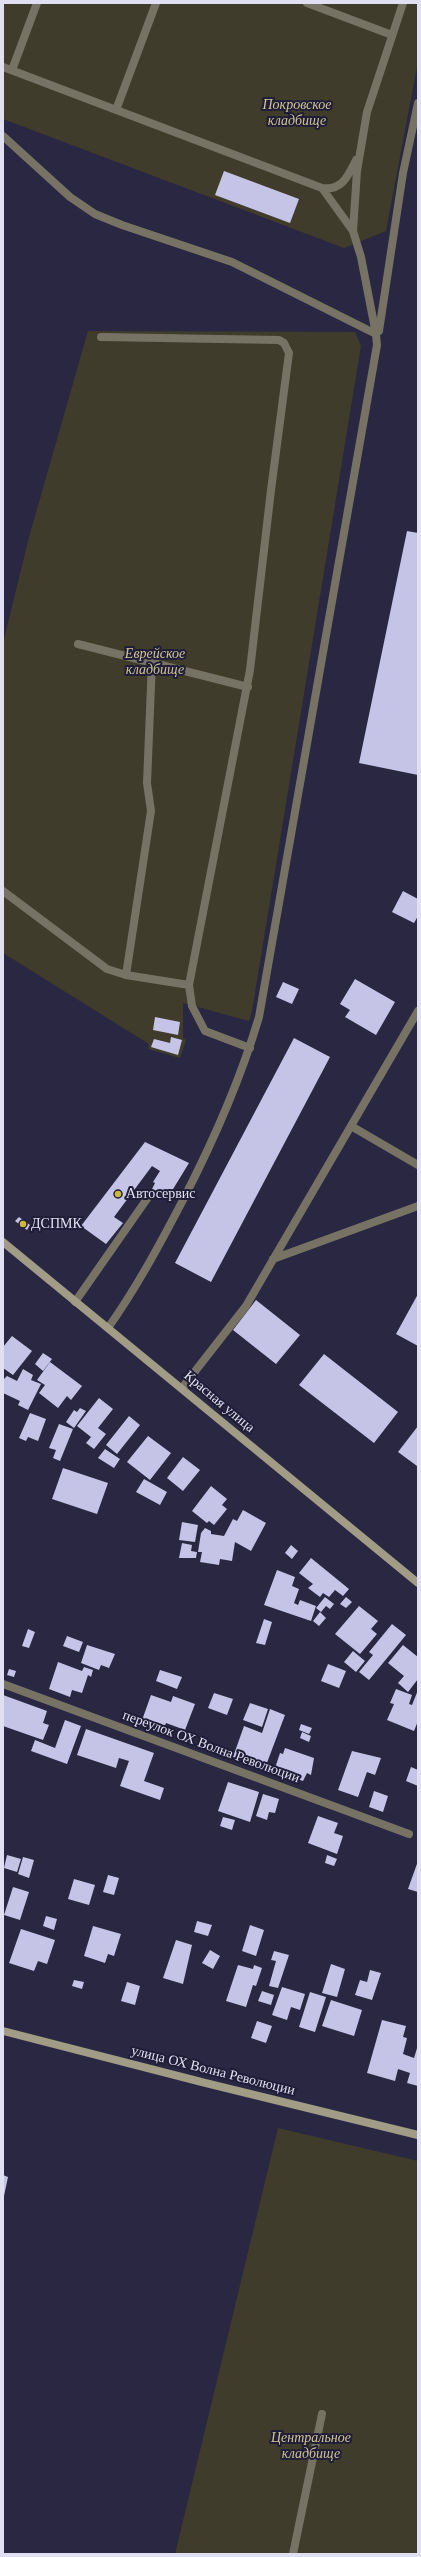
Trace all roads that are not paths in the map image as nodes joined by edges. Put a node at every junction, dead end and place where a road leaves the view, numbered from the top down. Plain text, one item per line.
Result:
1 (37, 3) edge
2 (156, 3) edge
3 (307, 3) edge
4 (403, 3) edge
5 (392, 35) junction
6 (3, 67) edge
7 (12, 70) junction
8 (418, 103) edge
9 (116, 110) junction
10 (3, 136) edge
11 (359, 154) junction
12 (322, 188) junction
13 (353, 231) junction
14 (376, 334) junction
15 (101, 337) dead end
16 (377, 345) junction
17 (78, 644) dead end
18 (152, 662) junction
19 (248, 687) junction
20 (3, 891) edge
21 (126, 975) junction
22 (189, 985) junction
23 (418, 1011) edge
24 (250, 1048) junction
25 (351, 1126) junction
26 (418, 1165) edge
27 (150, 1196) dead end
28 (418, 1206) edge
29 (3, 1242) edge
30 (273, 1259) junction
31 (75, 1302) junction
32 (108, 1328) junction
33 (182, 1388) junction
34 (418, 1583) edge
35 (3, 1684) edge
36 (409, 1834) dead end
37 (3, 2031) edge
38 (418, 2135) edge
39 (322, 2414) dead end
40 (293, 2554) edge

1 - 7 street
2 - 9 street
3 - 5 street
4 - 5 street
5 - 11 street
6 - 7 street
7 - 9 street
8 - 16 street
9 - 12 street
10 - 14 street
11 - 12 street
11 - 13 street
12 - 13 street
13 - 14 street
14 - 16 street
15 - 19 street
16 - 24 street
17 - 18 street
18 - 19 street
18 - 21 street
19 - 22 street
20 - 21 street
21 - 22 street
22 - 24 street
23 - 25 street
24 - 32 street
25 - 26 street
25 - 30 street
27 - 31 street
28 - 30 street
29 - 31 street, Красная улица
30 - 33 street
31 - 32 street, Красная улица
32 - 33 street, Красная улица
33 - 34 street, Красная улица
35 - 36 street, переулок ОХ Волна Революции
37 - 38 street, улица ОХ Волна Революции
39 - 40 street

